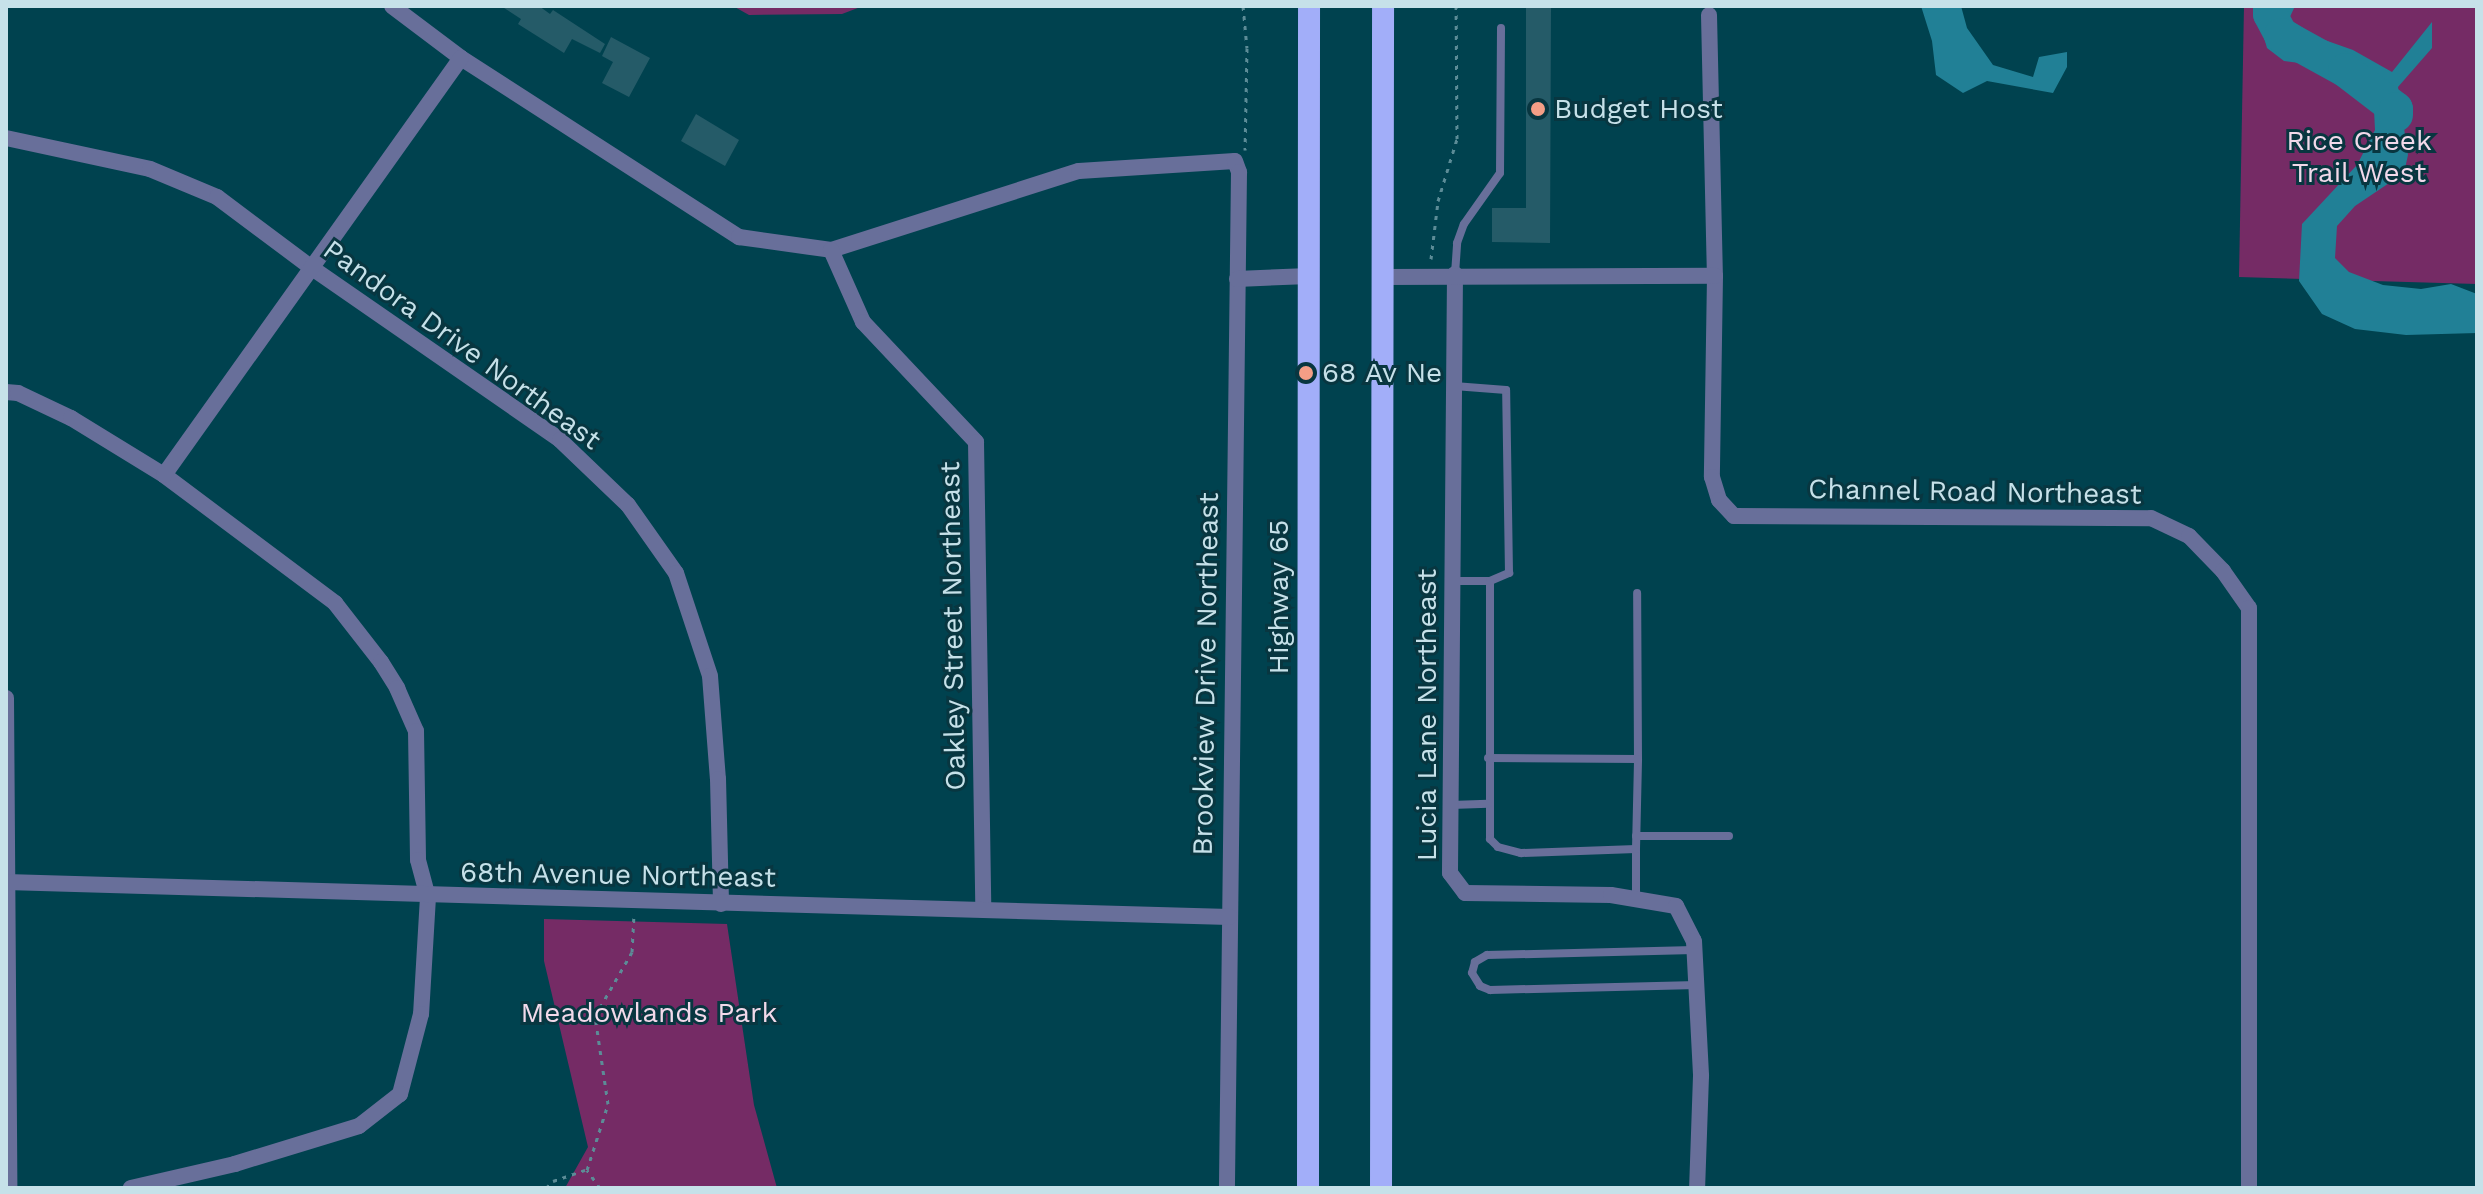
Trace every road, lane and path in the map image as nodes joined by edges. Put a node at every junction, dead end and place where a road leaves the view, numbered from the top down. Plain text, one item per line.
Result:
1 (392, 6) edge
2 (1243, 6) edge
3 (1309, 6) edge
4 (1383, 6) edge
5 (1456, 6) edge
6 (1709, 15) dead end
7 (1501, 28) dead end
8 (461, 58) junction
9 (6, 138) edge
10 (1235, 161) junction
11 (831, 250) junction
12 (312, 268) junction
13 (1455, 274) junction
14 (1432, 275) junction
15 (1309, 276) junction
16 (1715, 276) junction
17 (1383, 277) junction
18 (1237, 279) junction
19 (1454, 386) junction
20 (6, 392) edge
21 (164, 475) junction
22 (1453, 581) junction
23 (1490, 581) junction
24 (1637, 593) dead end
25 (6, 698) edge
26 (1488, 758) junction
27 (1638, 759) junction
28 (1488, 804) junction
29 (1451, 805) junction
30 (1636, 836) junction
31 (1729, 836) dead end
32 (1636, 849) junction
33 (7, 882) edge
34 (428, 897) junction
35 (1636, 897) junction
36 (635, 902) junction
37 (721, 904) junction
38 (983, 908) junction
39 (1229, 917) junction
40 (1695, 950) junction
41 (1697, 985) junction
42 (587, 1170) junction
43 (9, 1188) edge
44 (131, 1188) edge
45 (546, 1188) edge
46 (600, 1188) edge
47 (1227, 1188) edge
48 (1308, 1188) edge
49 (1381, 1188) edge
50 (1697, 1188) edge
51 (2249, 1188) edge

1 - 8 street
2 - 10 path
3 - 15 highway, Highway 65
4 - 17 highway
5 - 14 path
6 - 16 street, Channel Road Northeast
7 - 13 lane
8 - 11 street
8 - 12 street
9 - 12 street, Pandora Drive Northeast
10 - 11 street
10 - 18 street, Brookview Drive Northeast
11 - 38 street, Oakley Street Northeast
12 - 21 street
12 - 37 street, Pandora Drive Northeast
13 - 14 street
13 - 16 street
13 - 19 street, Lucia Lane Northeast
14 - 17 street
15 - 18 street
15 - 48 highway, Highway 65
16 - 51 street, Channel Road Northeast
17 - 49 highway
18 - 39 street, Brookview Drive Northeast
19 - 22 street, Lucia Lane Northeast
19 - 23 lane
20 - 21 street
21 - 34 street
22 - 23 lane
22 - 29 street, Lucia Lane Northeast
23 - 26 lane
24 - 27 lane
25 - 33 street
26 - 27 lane
26 - 28 lane
27 - 30 lane
28 - 29 lane
28 - 32 lane
29 - 35 street, Lucia Lane Northeast
30 - 31 lane
30 - 32 lane
32 - 35 lane
33 - 34 street, 68th Avenue Northeast
33 - 43 street
34 - 36 street, 68th Avenue Northeast
34 - 44 street
35 - 40 street, Lucia Lane Northeast
36 - 37 street, 68th Avenue Northeast
36 - 42 path
37 - 38 street, 68th Avenue Northeast
38 - 39 street, 68th Avenue Northeast
39 - 47 street, Brookview Drive Northeast
40 - 41 street, Lucia Lane Northeast
40 - 41 lane
41 - 50 street, Lucia Lane Northeast
42 - 45 path
42 - 46 path

